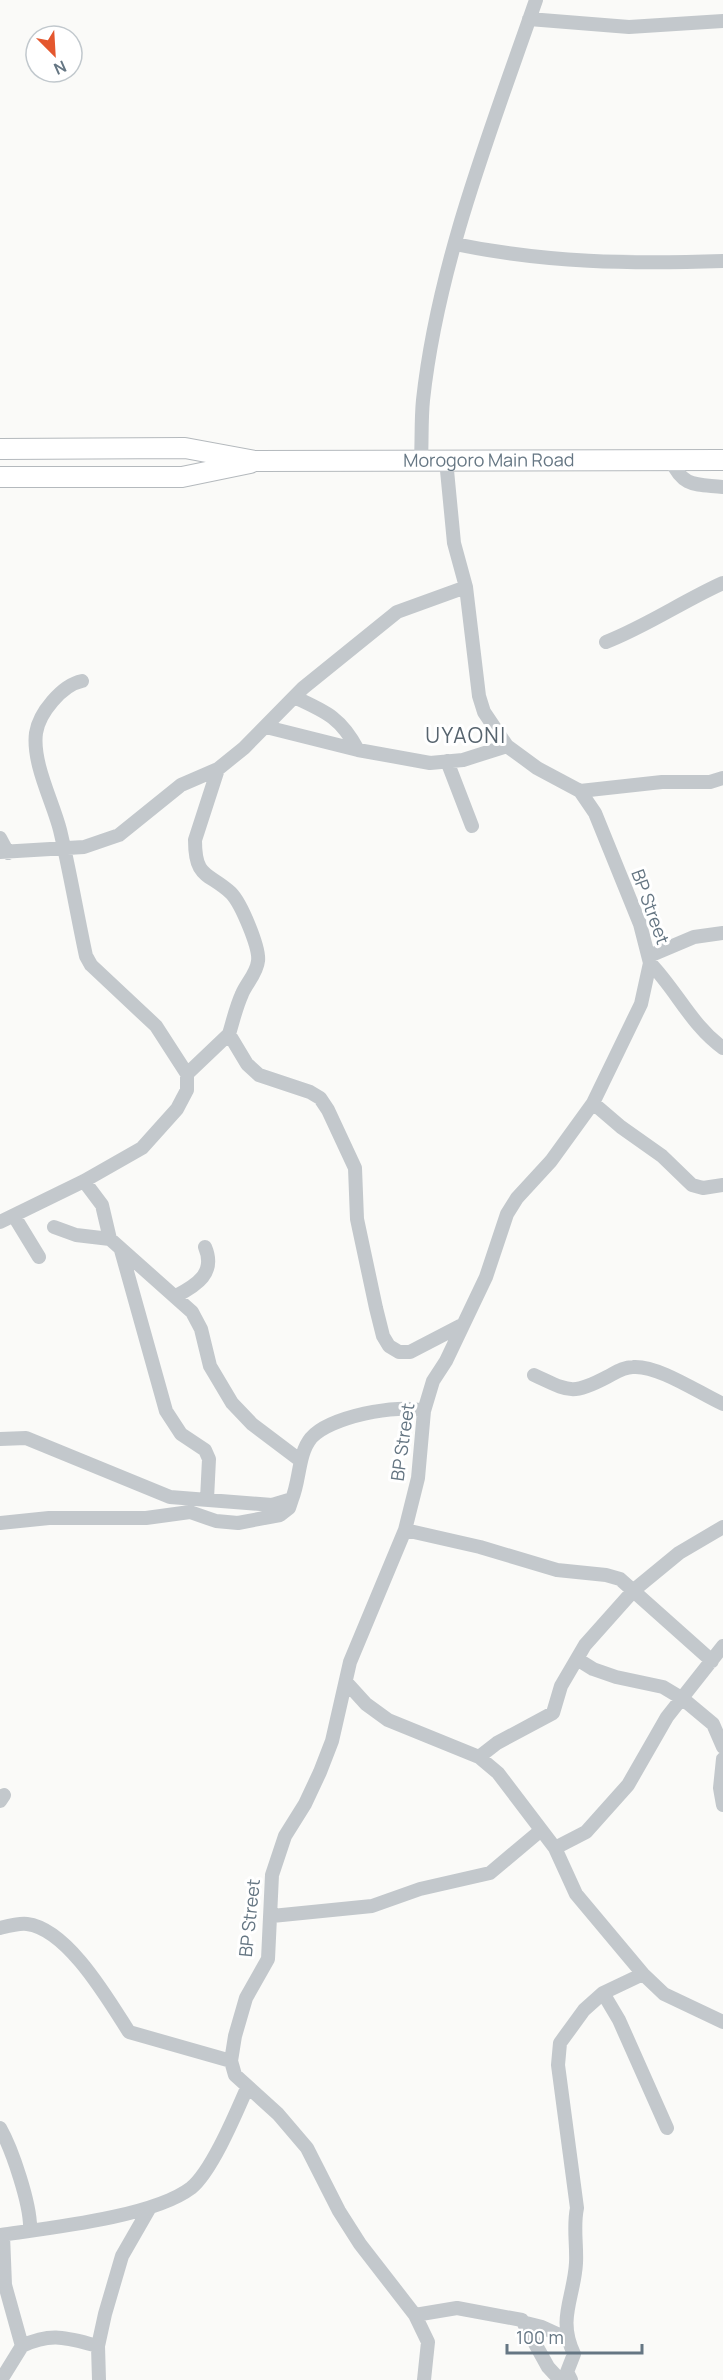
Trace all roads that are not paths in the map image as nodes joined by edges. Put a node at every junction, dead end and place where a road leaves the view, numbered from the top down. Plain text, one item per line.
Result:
1 (536, 0) edge
2 (529, 19) junction
3 (723, 21) edge
4 (455, 244) junction
5 (723, 261) edge
6 (0, 449) edge
7 (422, 460) junction
8 (446, 460) junction
9 (671, 460) junction
10 (723, 460) edge
11 (255, 461) junction
12 (0, 477) edge
13 (723, 487) edge
14 (723, 583) edge
15 (466, 587) junction
16 (606, 642) dead end
17 (82, 681) dead end
18 (294, 697) junction
19 (266, 727) junction
20 (507, 746) junction
21 (358, 750) junction
22 (447, 761) junction
23 (218, 769) junction
24 (723, 778) edge
25 (580, 791) junction
26 (472, 826) dead end
27 (0, 838) edge
28 (63, 849) junction
29 (4, 852) edge
30 (723, 933) edge
31 (650, 960) junction
32 (230, 1034) junction
33 (723, 1048) edge
34 (187, 1074) junction
35 (593, 1103) junction
36 (84, 1181) junction
37 (723, 1185) edge
38 (14, 1216) junction
39 (0, 1222) edge
40 (54, 1227) dead end
41 (110, 1239) junction
42 (205, 1247) dead end
43 (121, 1250) junction
44 (39, 1257) dead end
45 (176, 1296) junction
46 (462, 1325) junction
47 (534, 1375) dead end
48 (723, 1404) edge
49 (424, 1411) junction
50 (0, 1439) edge
51 (301, 1461) junction
52 (207, 1499) junction
53 (292, 1499) junction
54 (0, 1523) edge
55 (723, 1527) edge
56 (405, 1530) junction
57 (634, 1590) junction
58 (723, 1646) edge
59 (577, 1659) junction
60 (712, 1661) junction
61 (346, 1682) junction
62 (683, 1699) junction
63 (723, 1747) edge
64 (479, 1757) junction
65 (723, 1759) edge
66 (723, 1805) edge
67 (540, 1831) junction
68 (555, 1848) junction
69 (272, 1917) junction
70 (0, 1929) edge
71 (643, 1974) junction
72 (603, 1993) junction
73 (723, 2022) edge
74 (231, 2061) junction
75 (247, 2088) junction
76 (0, 2128) edge
77 (667, 2128) dead end
78 (149, 2209) junction
79 (30, 2229) junction
80 (1, 2235) edge
81 (415, 2315) junction
82 (526, 2324) junction
83 (566, 2338) junction
84 (22, 2346) junction
85 (98, 2346) junction
86 (2, 2380) edge
87 (99, 2380) edge
88 (424, 2380) edge
89 (560, 2380) edge
90 (571, 2380) edge

1 - 2 street
2 - 3 street
2 - 4 street
4 - 5 street
4 - 7 street
6 - 11 highway, Morogoro Main Road
7 - 8 highway, Morogoro Main Road
7 - 11 highway, Morogoro Main Road
8 - 9 highway, Morogoro Main Road
8 - 15 street
9 - 10 highway, Morogoro Main Road
9 - 13 street
11 - 12 highway, Morogoro Main Road
14 - 16 street
15 - 18 street
15 - 20 street
17 - 28 street
18 - 19 street
18 - 21 street
19 - 21 street
19 - 23 street
20 - 22 street
20 - 25 street
21 - 22 street
22 - 26 street
23 - 28 street
23 - 32 street
24 - 25 street
25 - 31 street, BP Street
27 - 29 street
28 - 29 street
28 - 34 street
30 - 31 street
31 - 33 street
31 - 35 street, BP Street
32 - 34 street
32 - 46 street
34 - 36 street
35 - 37 street
35 - 46 street, BP Street
36 - 38 street
36 - 41 street
38 - 39 street
38 - 44 street
40 - 41 street
41 - 43 street
42 - 45 street
43 - 45 street
43 - 52 street
45 - 51 street
46 - 49 street, BP Street
47 - 48 street
49 - 51 street
49 - 56 street, BP Street
50 - 52 street
51 - 53 street
52 - 53 street
53 - 54 street
55 - 57 street
56 - 57 street
56 - 61 street, BP Street
57 - 59 street
57 - 60 street
58 - 60 street
59 - 62 street
59 - 64 street
60 - 62 street
61 - 64 street
61 - 69 street, BP Street
62 - 63 street
62 - 68 street
64 - 67 street
65 - 66 street
67 - 68 street
67 - 69 street
68 - 71 street
69 - 74 street, BP Street
70 - 74 street
71 - 72 street
71 - 73 street
72 - 77 street
72 - 83 street
74 - 75 street
75 - 78 street
75 - 81 street
76 - 79 street
78 - 79 street
78 - 85 street
79 - 80 street
80 - 84 street
81 - 82 street
81 - 88 street
82 - 83 street
82 - 89 street
83 - 90 street
84 - 85 street
84 - 86 street
85 - 87 street

